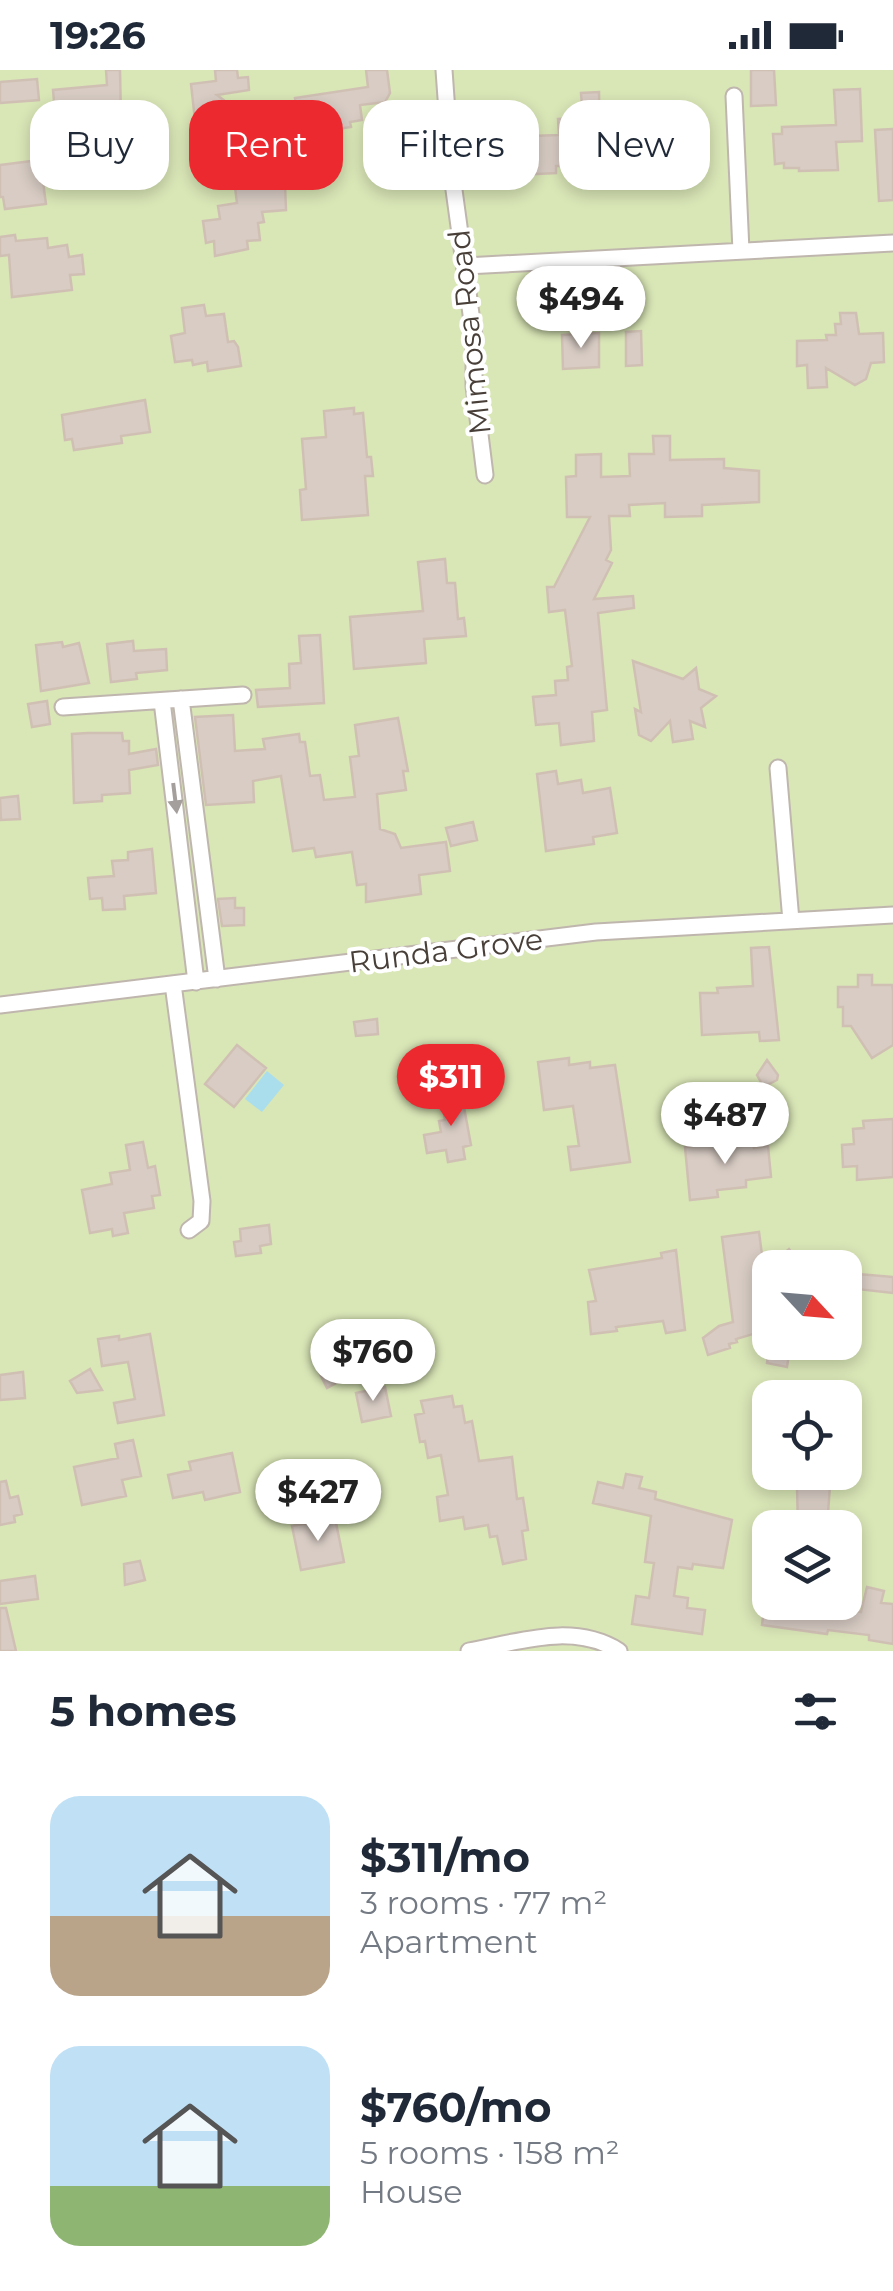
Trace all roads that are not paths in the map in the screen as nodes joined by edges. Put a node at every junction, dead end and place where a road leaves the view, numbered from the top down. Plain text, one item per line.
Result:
1 (444, 70) edge
2 (734, 96) dead end
3 (893, 243) edge
4 (740, 251) junction
5 (466, 266) junction
6 (485, 475) dead end
7 (243, 695) dead end
8 (181, 700) junction
9 (162, 702) junction
10 (63, 707) dead end
11 (778, 768) dead end
12 (893, 916) edge
13 (791, 921) junction
14 (217, 979) junction
15 (196, 982) junction
16 (173, 984) junction
17 (0, 1006) edge
18 (189, 1230) dead end
19 (468, 1651) edge
20 (618, 1651) edge

1 - 5 street, Mimosa Road
2 - 4 street
3 - 4 street
4 - 5 street
5 - 6 street, Mimosa Road
7 - 8 street
8 - 9 street
8 - 14 street
9 - 10 street
9 -> 15 street
11 - 13 street
12 - 13 street, Runda Grove
13 - 14 street, Runda Grove
14 - 15 street, Runda Grove
15 - 16 street, Runda Grove
16 - 17 street, Runda Grove
16 - 18 street
19 - 20 street

